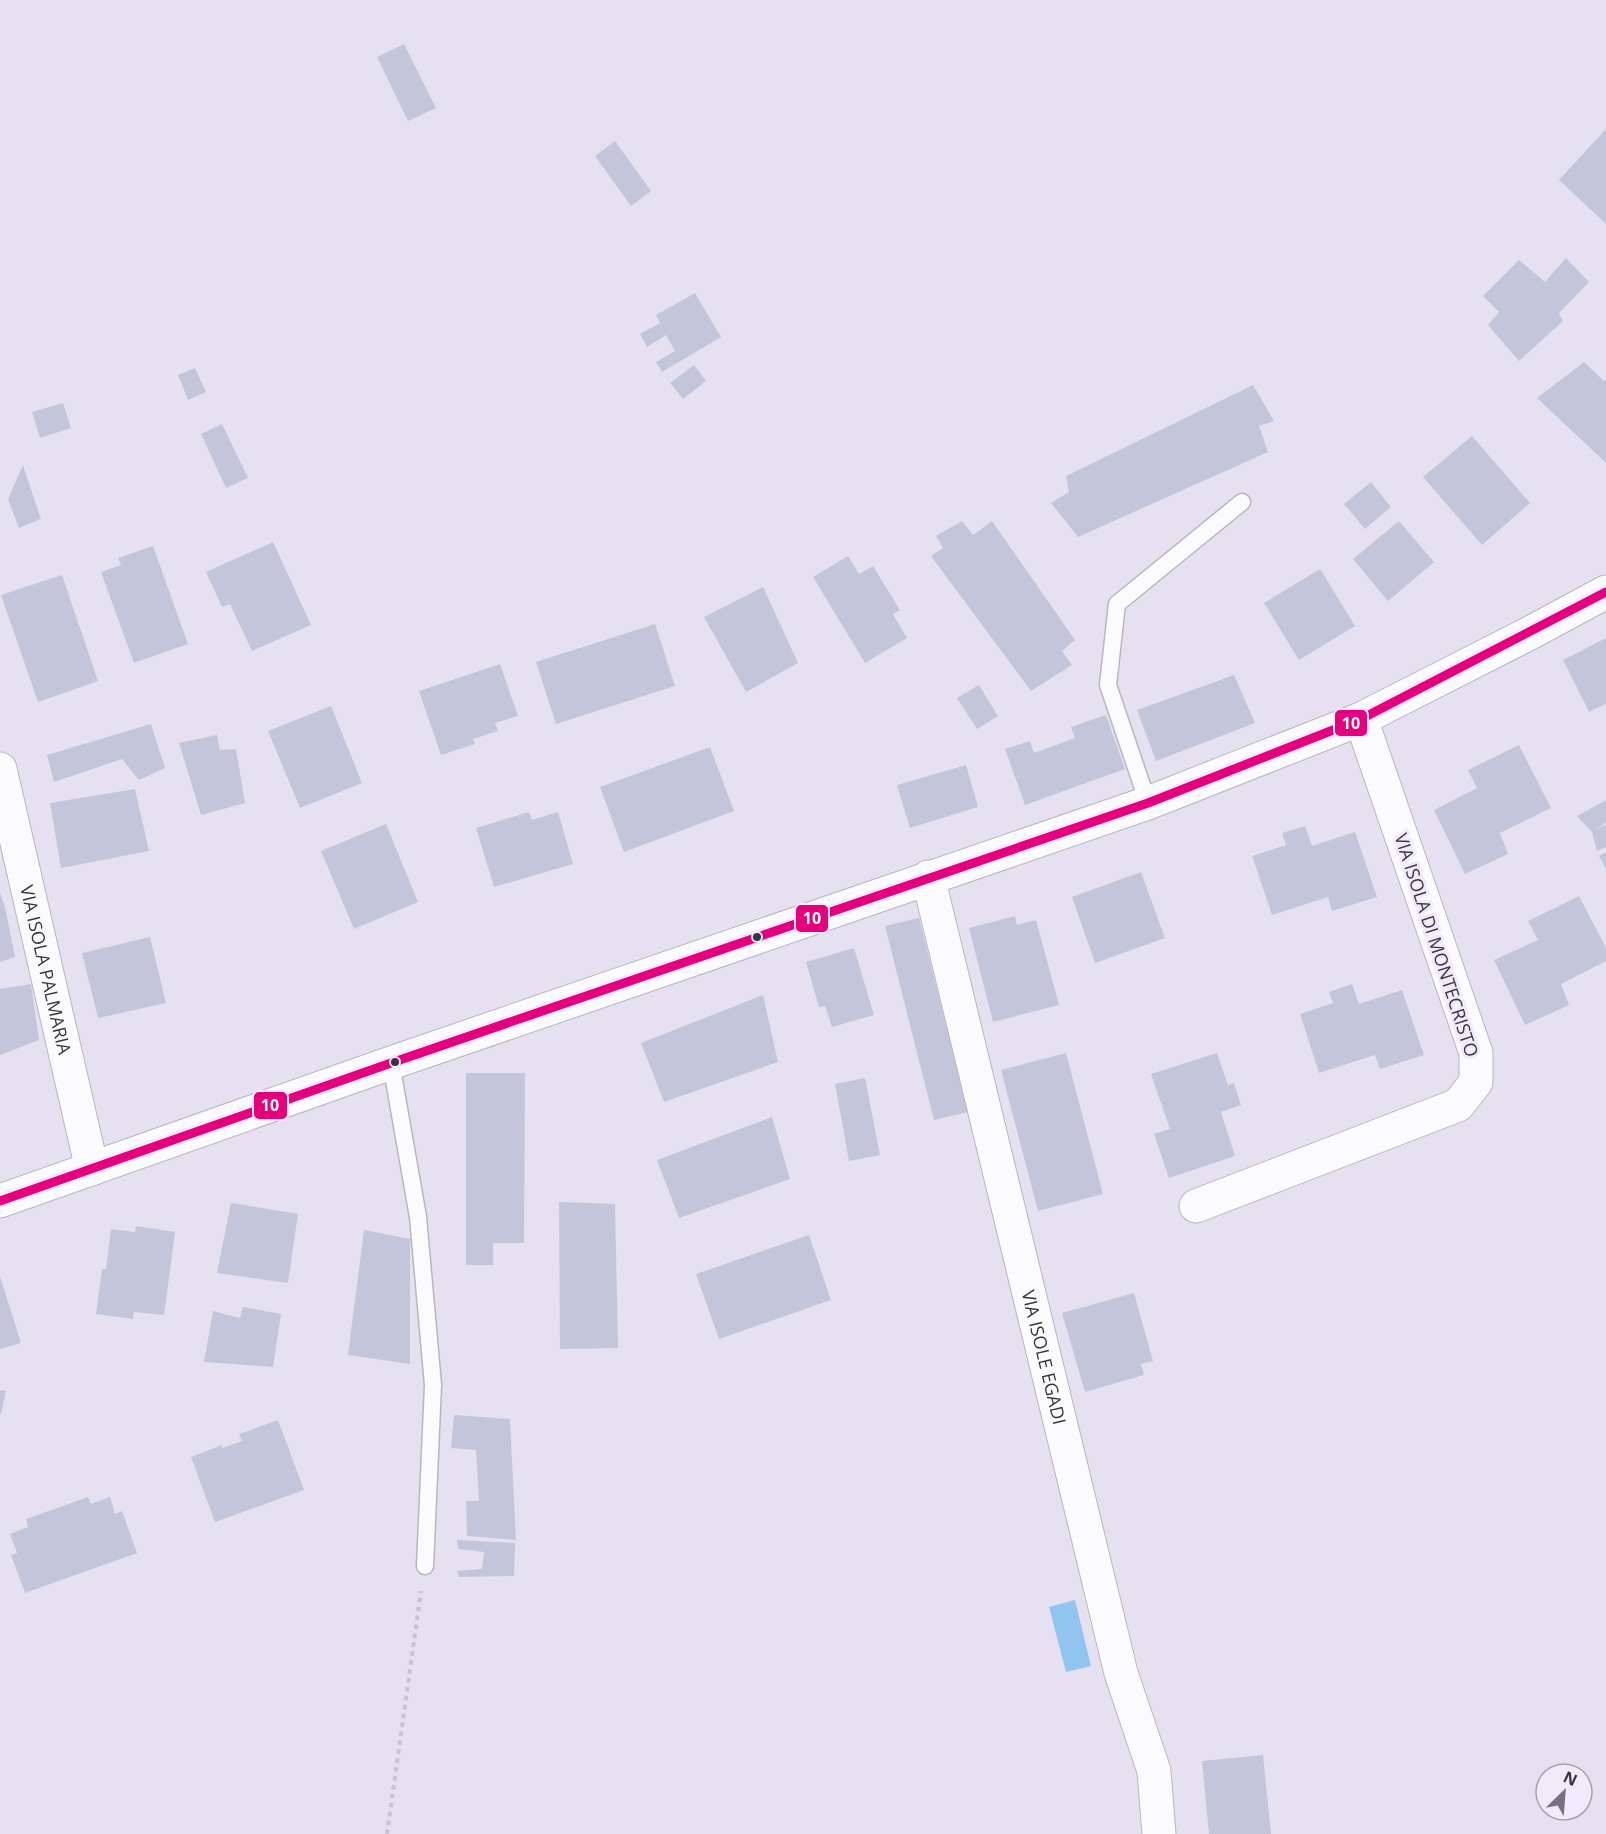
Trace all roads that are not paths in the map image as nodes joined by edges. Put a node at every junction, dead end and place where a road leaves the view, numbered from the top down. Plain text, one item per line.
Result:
1 (1242, 502) dead end
2 (1606, 592) edge
3 (1361, 719) junction
4 (0, 769) edge
5 (1148, 803) junction
6 (928, 877) junction
7 (391, 1063) junction
8 (92, 1169) junction
9 (0, 1201) edge
10 (1196, 1206) dead end
11 (425, 1566) road end
12 (1159, 1834) edge

1 - 5 lane
2 - 3 street
3 - 5 street
3 - 10 street, VIA ISOLA DI MONTECRISTO
4 - 8 street, VIA ISOLA PALMARIA
5 - 6 street
6 - 7 street
6 - 12 street, VIA ISOLE EGADI
7 - 8 street
7 - 11 lane
8 - 9 street

